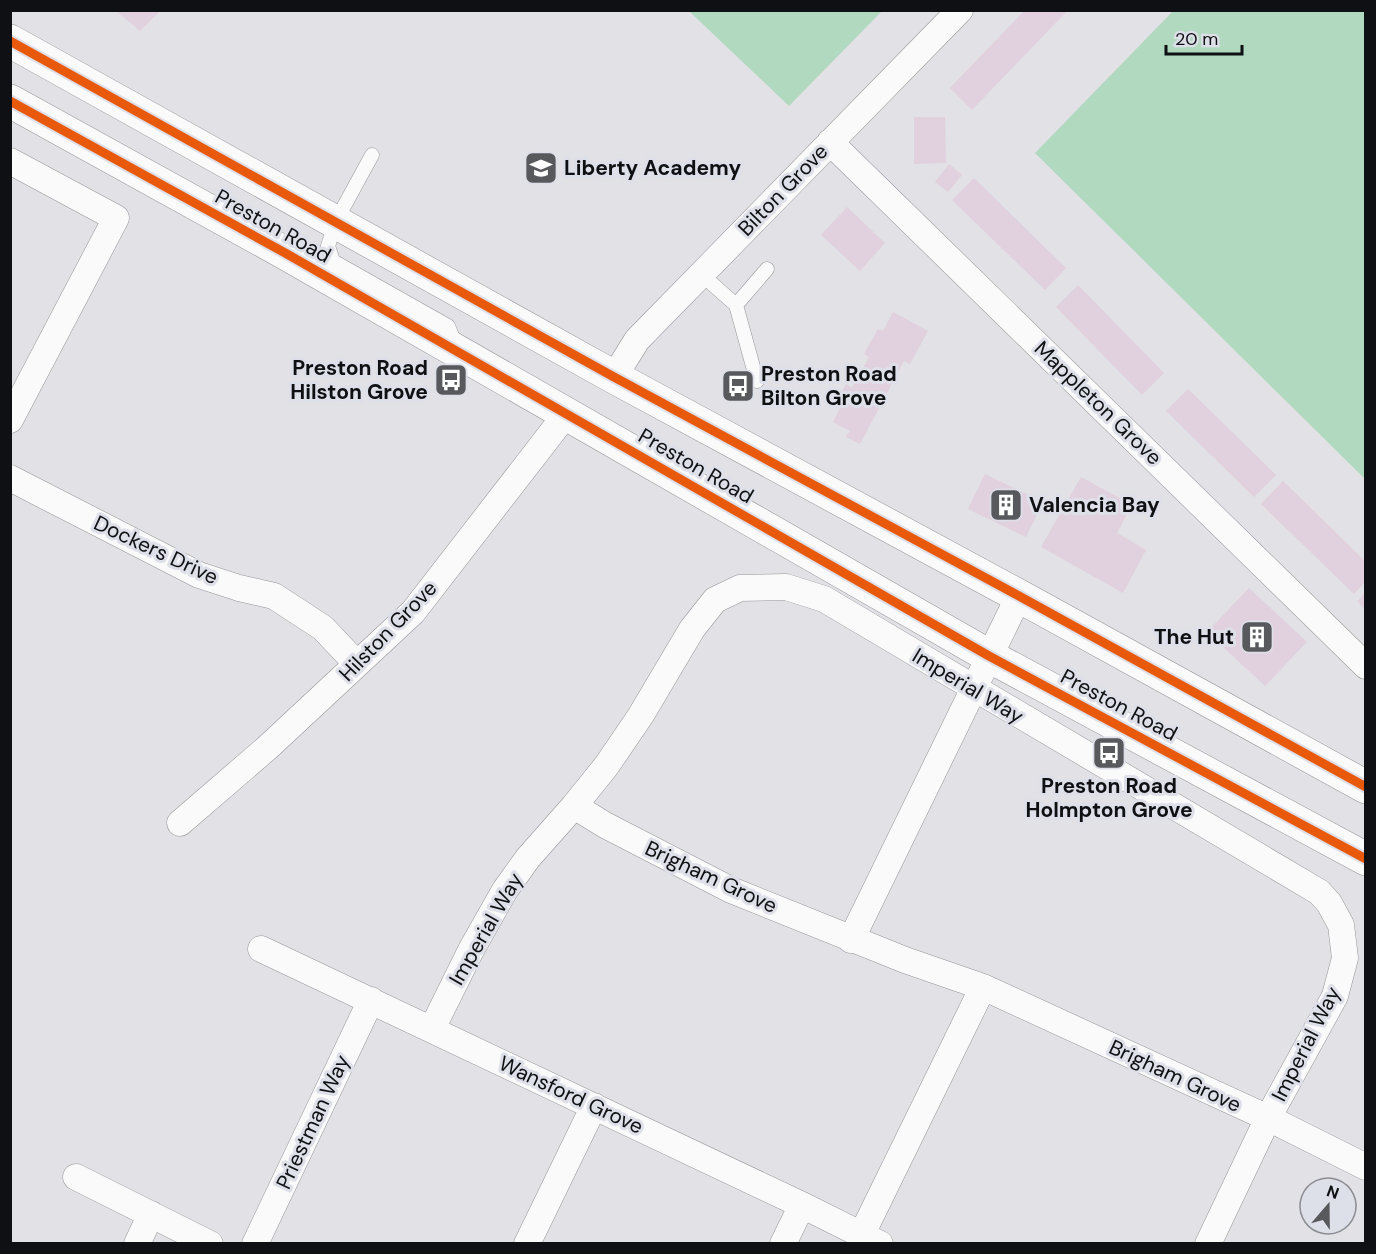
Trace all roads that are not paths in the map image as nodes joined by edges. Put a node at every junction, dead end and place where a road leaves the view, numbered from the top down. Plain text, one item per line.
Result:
1 (960, 10) edge
2 (10, 41) edge
3 (10, 101) edge
4 (830, 142) junction
5 (372, 155) dead end
6 (10, 161) edge
7 (336, 221) junction
8 (766, 269) dead end
9 (701, 274) junction
10 (736, 305) junction
11 (460, 353) junction
12 (614, 377) junction
13 (757, 381) dead end
14 (567, 413) junction
15 (10, 420) edge
16 (10, 478) edge
17 (1019, 596) junction
18 (989, 656) junction
19 (357, 664) junction
20 (1365, 666) edge
21 (973, 689) junction
22 (1365, 787) edge
23 (574, 806) junction
24 (180, 823) dead end
25 (1365, 859) edge
26 (851, 940) junction
27 (261, 948) dead end
28 (983, 987) junction
29 (371, 1000) junction
30 (432, 1029) junction
31 (594, 1106) junction
32 (1268, 1118) junction
33 (1365, 1167) edge
34 (76, 1177) dead end
35 (802, 1204) junction
36 (151, 1214) junction
37 (871, 1239) edge
38 (136, 1244) edge
39 (210, 1244) edge
40 (255, 1244) edge
41 (527, 1244) edge
42 (783, 1244) edge
43 (1208, 1244) edge

1 - 4 street, Bilton Grove
2 - 7 street, Preston Road
3 - 11 street, Preston Road
4 - 9 street, Bilton Grove
4 - 20 street, Mappleton Grove
5 - 7 lane
6 - 15 street
7 - 11 lane
7 - 12 street, Preston Road
8 - 10 lane
9 - 10 lane
9 - 12 street, Bilton Grove
10 - 13 lane
11 - 14 street, Preston Road
12 - 17 street, Preston Road
14 - 18 street, Preston Road
14 - 19 street, Hilston Grove
16 - 19 street, Dockers Drive
17 - 18 street
17 - 22 street, Preston Road
18 - 21 street
18 - 25 street, Preston Road
19 - 24 street, Hilston Grove
21 - 23 street, Imperial Way
21 - 26 street
21 - 32 street, Imperial Way
23 - 26 street, Brigham Grove
23 - 30 street, Imperial Way
26 - 28 street, Brigham Grove
27 - 29 street, Wansford Grove
28 - 32 street, Brigham Grove
28 - 37 street
29 - 30 street, Wansford Grove
29 - 40 street, Priestman Way
30 - 31 street, Wansford Grove
31 - 35 street, Wansford Grove
31 - 41 street
32 - 33 street, Brigham Grove
32 - 43 street, Imperial Way
34 - 36 street
35 - 37 street, Wansford Grove
35 - 42 street
36 - 38 street
36 - 39 street

